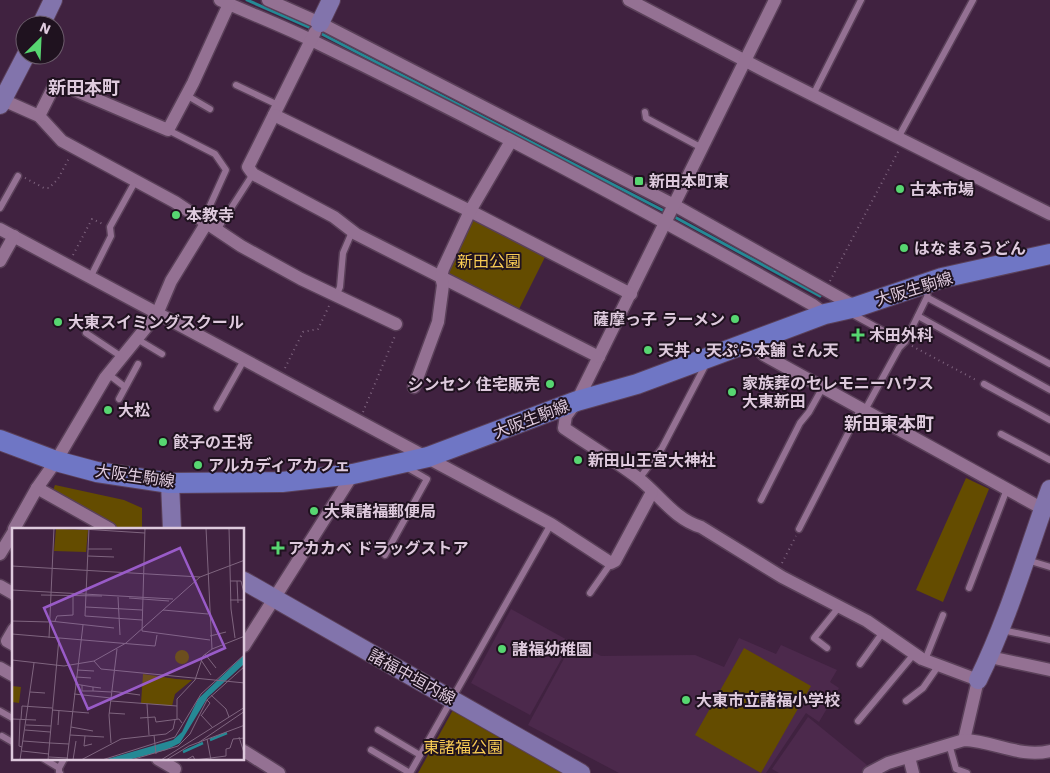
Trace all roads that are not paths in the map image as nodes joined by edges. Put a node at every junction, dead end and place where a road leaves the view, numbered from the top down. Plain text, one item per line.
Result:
1 (53, 0) edge
2 (268, 0) edge
3 (331, 0) edge
4 (629, 0) edge
5 (774, 0) edge
6 (861, 0) edge
7 (973, 0) edge
8 (224, 2) edge
9 (46, 15) edge
10 (316, 31) junction
11 (746, 60) junction
12 (21, 65) edge
13 (236, 85) dead end
14 (186, 95) junction
15 (813, 95) junction
16 (2, 102) edge
17 (210, 109) dead end
18 (276, 110) junction
19 (645, 112) dead end
20 (38, 116) junction
21 (168, 130) junction
22 (511, 141) junction
23 (900, 142) junction
24 (702, 148) junction
25 (253, 174) junction
26 (18, 176) road end
27 (136, 180) junction
28 (0, 208) edge
29 (470, 212) junction
30 (670, 214) junction
31 (1050, 214) edge
32 (208, 225) junction
33 (0, 230) edge
34 (352, 232) junction
35 (14, 236) junction
36 (1050, 254) edge
37 (0, 261) edge
38 (441, 277) junction
39 (90, 278) junction
40 (926, 290) junction
41 (631, 294) junction
42 (335, 295) junction
43 (842, 310) junction
44 (157, 314) junction
45 (918, 316) junction
46 (396, 324) road end
47 (86, 333) dead end
48 (896, 338) dead end
49 (137, 339) junction
50 (752, 342) junction
51 (162, 354) dead end
52 (122, 357) junction
53 (599, 357) junction
54 (708, 358) junction
55 (244, 360) junction
56 (138, 364) dead end
57 (1050, 364) edge
58 (108, 374) junction
59 (984, 384) road end
60 (125, 387) junction
61 (414, 387) dead end
62 (823, 387) junction
63 (1050, 390) edge
64 (119, 399) dead end
65 (577, 401) junction
66 (217, 408) dead end
67 (863, 408) junction
68 (1050, 420) edge
69 (1001, 434) dead end
70 (0, 440) edge
71 (428, 457) junction
72 (1050, 460) edge
73 (56, 461) junction
74 (399, 463) junction
75 (353, 474) junction
76 (639, 479) junction
77 (170, 483) junction
78 (37, 488) junction
79 (1007, 489) junction
80 (1050, 490) edge
81 (652, 492) junction
82 (761, 500) dead end
83 (1043, 514) junction
84 (551, 524) junction
85 (16, 528) edge
86 (108, 528) edge
87 (172, 528) edge
88 (799, 529) road end
89 (12, 535) edge
90 (0, 554) edge
91 (385, 555) dead end
92 (1025, 559) junction
93 (611, 562) junction
94 (1050, 567) edge
95 (245, 582) edge
96 (0, 586) edge
97 (969, 588) dead end
98 (590, 592) dead end
99 (12, 593) edge
100 (274, 599) junction
101 (839, 607) junction
102 (944, 615) dead end
103 (1000, 630) junction
104 (12, 632) edge
105 (883, 632) junction
106 (1050, 640) edge
107 (12, 644) edge
108 (245, 644) edge
109 (827, 648) dead end
110 (919, 657) junction
111 (990, 657) junction
112 (860, 664) dead end
113 (939, 665) junction
114 (0, 668) edge
115 (1050, 670) edge
116 (12, 675) edge
117 (978, 680) junction
118 (452, 699) junction
119 (906, 701) dead end
120 (0, 711) edge
121 (12, 718) edge
122 (858, 721) dead end
123 (378, 730) dead end
124 (2, 736) dead end
125 (964, 740) junction
126 (12, 741) edge
127 (949, 744) junction
128 (371, 750) dead end
129 (1050, 751) edge
130 (245, 752) edge
131 (420, 755) junction
132 (909, 757) junction
133 (45, 760) edge
134 (160, 760) edge
135 (176, 767) edge
136 (60, 770) edge
137 (279, 773) edge
138 (410, 773) edge
139 (581, 773) edge
140 (869, 773) edge
141 (913, 773) edge
142 (967, 773) edge

1 - 9 street
2 - 10 street
3 - 10 street
4 - 11 street
5 - 11 street
6 - 15 lane
7 - 23 lane
8 - 10 street
8 - 14 street
10 - 18 street
10 - 22 street
10 - 30 street
11 - 15 street
11 - 24 street
12 - 16 street
13 - 18 lane
14 - 17 lane
14 - 21 street
15 - 23 street
16 - 20 street
18 - 25 street
18 - 29 street
19 - 24 lane
20 - 21 street
20 - 27 street
21 - 32 lane
22 - 29 street
22 - 30 street
23 - 31 street
24 - 30 street
25 - 32 lane
25 - 34 street
26 - 28 lane
27 - 32 street
27 - 39 lane
29 - 38 street
29 - 41 street
30 - 41 street
30 - 43 street
30 - 43 street
32 - 42 street
32 - 44 street
33 - 35 street
34 - 38 street
34 - 42 lane
35 - 37 street
35 - 39 street
36 - 40 main road, 大阪生駒線
38 - 53 street
38 - 61 street
39 - 44 street
40 - 43 main road, 大阪生駒線
40 - 45 lane
40 - 57 lane
41 - 53 street
42 - 46 street
43 - 48 lane
43 - 50 main road, 大阪生駒線
44 - 49 street
44 - 55 street
45 - 63 lane
45 - 67 lane
47 - 52 lane
49 - 51 lane
49 - 52 street
50 - 54 main road, 大阪生駒線
50 - 62 street
52 - 58 street
53 - 65 street
54 - 65 main road, 大阪生駒線
54 - 76 lane
55 - 66 lane
55 - 71 street
56 - 60 lane
58 - 60 lane
58 - 73 street
59 - 68 lane
60 - 64 lane
62 - 67 street
62 - 82 lane
65 - 71 main road, 大阪生駒線
65 - 76 street
67 - 79 street
67 - 88 lane
69 - 72 lane
70 - 73 main road, 大阪生駒線
71 - 74 main road, 大阪生駒線
71 - 84 street
73 - 77 main road, 大阪生駒線
73 - 78 street
74 - 75 main road, 大阪生駒線
74 - 91 lane
75 - 77 main road, 大阪生駒線
75 - 100 street
76 - 81 street
77 - 87 street
78 - 85 street
78 - 86 street
79 - 83 street
79 - 97 lane
80 - 83 street
81 - 93 street
81 - 101 street
83 - 92 street
84 - 93 street
84 - 118 lane
89 - 90 street
92 - 94 lane
92 - 103 street
93 - 98 lane
95 - 100 street, 諸福中垣内線
96 - 99 street
100 - 108 street
100 - 118 street, 諸福中垣内線
101 - 105 street
101 - 109 lane
102 - 110 lane
103 - 106 lane
103 - 111 street
104 - 107 street
105 - 110 street
105 - 112 lane
110 - 113 street
110 - 122 lane
111 - 115 street
111 - 117 street
113 - 117 street
113 - 119 lane
114 - 116 street
117 - 125 street
118 - 131 lane
118 - 139 street, 諸福中垣内線
120 - 121 lane
123 - 131 lane
124 - 126 lane
125 - 127 street
125 - 129 street
127 - 132 street
127 - 142 lane
128 - 138 lane
130 - 137 street
131 - 138 lane
132 - 140 street
132 - 141 street
133 - 136 lane
134 - 135 street

